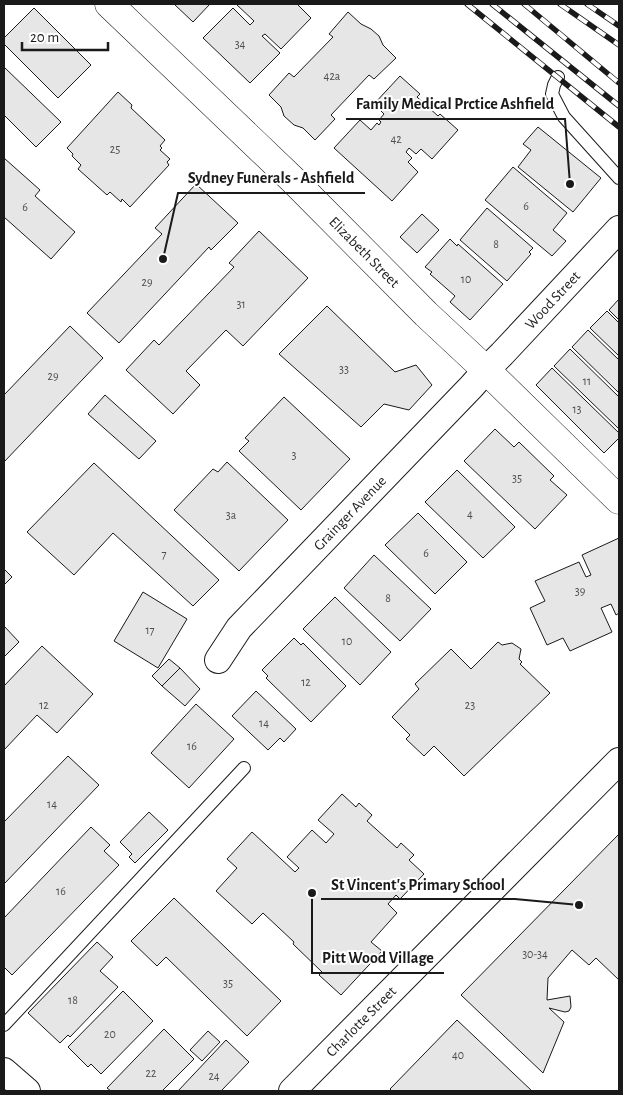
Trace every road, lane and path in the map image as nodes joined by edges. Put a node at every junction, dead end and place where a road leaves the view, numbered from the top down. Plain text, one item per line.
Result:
1 (109, 4) edge
2 (558, 77) dead end
3 (619, 178) edge
4 (619, 229) edge
5 (486, 370) junction
6 (619, 500) edge
7 (218, 660) dead end
8 (619, 761) edge
9 (244, 768) dead end
10 (4, 1025) edge
11 (4, 1071) edge
12 (27, 1091) edge
13 (292, 1091) edge

1 - 5 main road, Elizabeth Street
2 - 3 lane
4 - 5 street, Wood Street
5 - 6 main road, Elizabeth Street
5 - 7 street, Grainger Avenue
8 - 13 street, Charlotte Street
9 - 10 lane
11 - 12 street

